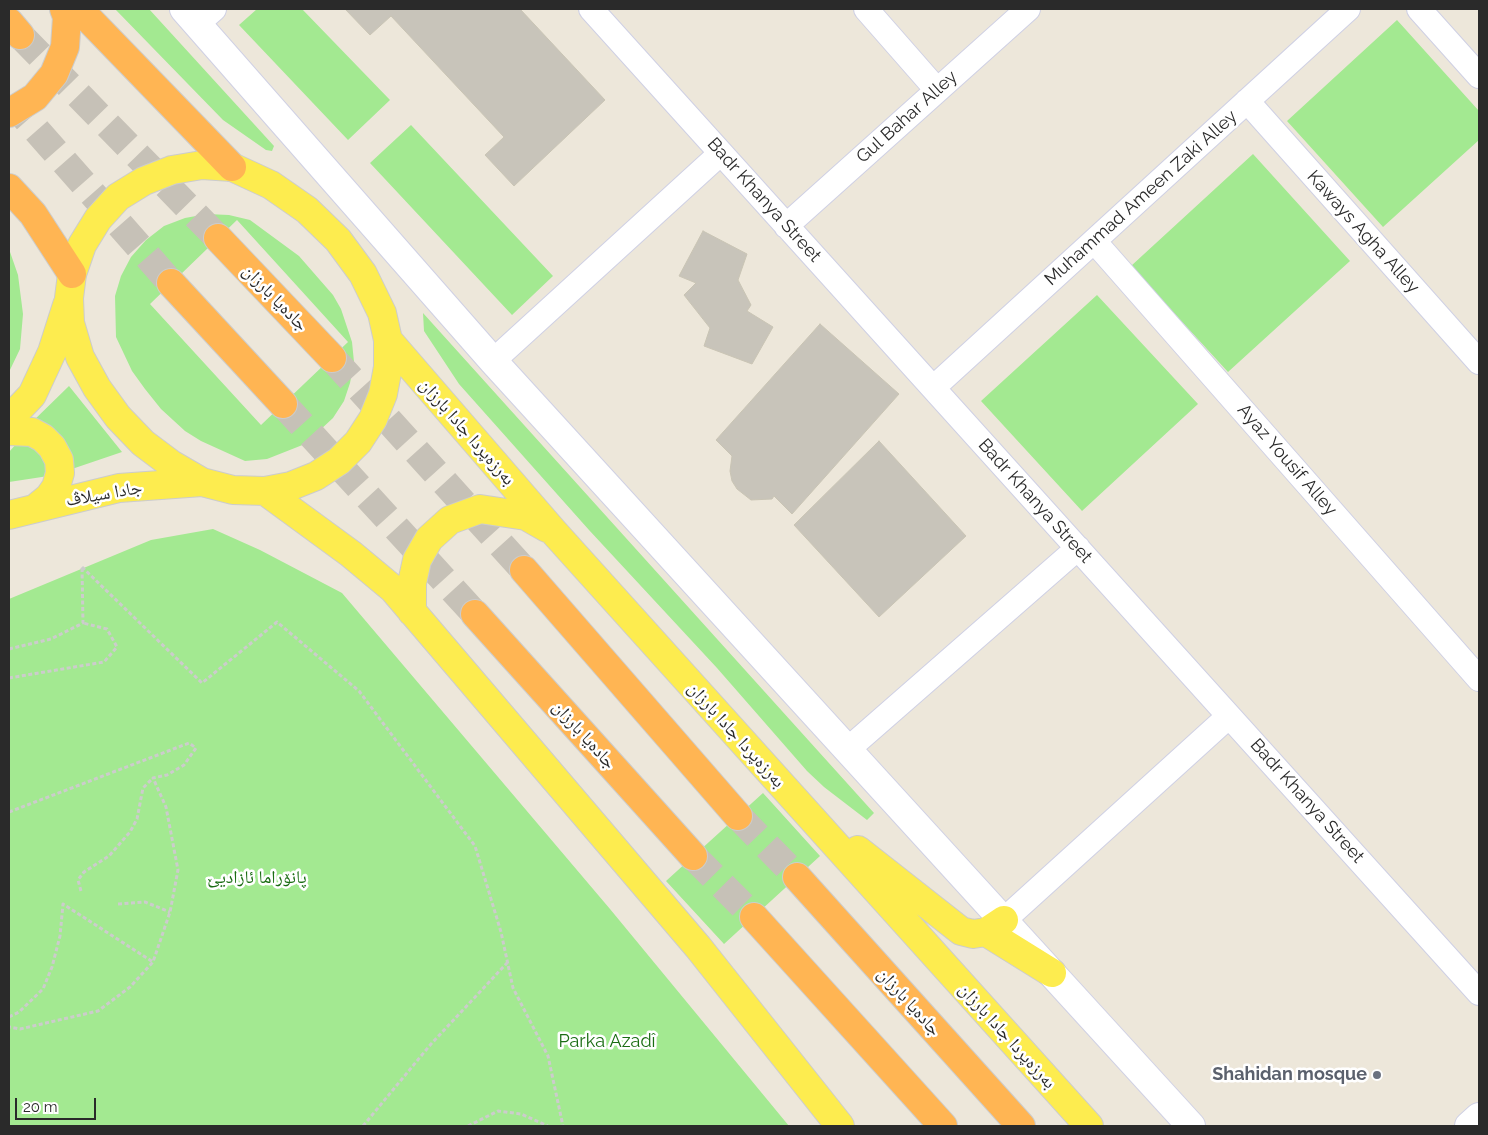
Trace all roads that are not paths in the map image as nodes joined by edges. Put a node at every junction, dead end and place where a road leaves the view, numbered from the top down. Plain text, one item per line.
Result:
1 (64, 9) edge
2 (78, 9) edge
3 (591, 9) edge
4 (866, 9) edge
5 (1028, 9) edge
6 (1348, 9) edge
7 (1419, 9) edge
8 (198, 14) edge
9 (1479, 76) edge
10 (937, 90) junction
11 (1247, 102) junction
12 (9, 113) edge
13 (721, 153) junction
14 (232, 167) junction
15 (9, 188) edge
16 (786, 226) junction
17 (218, 238) tunnel mouth
18 (1094, 241) junction
19 (171, 283) tunnel mouth
20 (71, 286) junction
21 (388, 340) junction
22 (332, 358) tunnel mouth
23 (492, 361) junction
24 (1479, 362) edge
25 (933, 388) junction
26 (283, 404) tunnel mouth
27 (9, 419) edge
28 (9, 431) edge
29 (202, 482) junction
30 (265, 491) junction
31 (38, 506) junction
32 (9, 515) edge
33 (553, 531) junction
34 (1078, 548) junction
35 (524, 570) tunnel mouth
36 (412, 612) junction
37 (475, 614) tunnel mouth
38 (1479, 679) edge
39 (1230, 716) junction
40 (847, 750) junction
41 (794, 799) junction
42 (738, 816) tunnel mouth
43 (693, 856) tunnel mouth
44 (797, 878) tunnel mouth
45 (754, 917) tunnel mouth
46 (995, 926) junction
47 (1479, 993) edge
48 (1479, 1117) edge
49 (840, 1126) edge
50 (944, 1126) edge
51 (1022, 1126) edge
52 (1088, 1126) edge
53 (1191, 1126) edge
54 (1469, 1126) edge

1 - 12 highway
2 - 14 highway
3 - 13 street, Badr Khanya Street
4 - 10 street
5 - 10 street, Gul Bahar Alley
6 - 11 street, Muhammad Ameen Zaki Alley
7 - 9 street
8 - 23 main road
10 - 16 street, Gul Bahar Alley
11 - 18 street, Muhammad Ameen Zaki Alley
11 - 24 street, Kaways Agha Alley
13 - 16 street, Badr Khanya Street
13 - 23 street
14 - 20 main road
14 - 21 main road
15 - 20 highway
16 - 25 street, Badr Khanya Street
17 - 22 highway, جادەیا بارزان
18 - 25 street, Muhammad Ameen Zaki Alley
18 - 38 street, Ayaz Yousif Alley
19 - 26 highway
20 - 27 main road
20 - 29 main road
21 - 30 main road
21 - 33 main road, بەرزەپردا جادا بارزان
23 - 40 main road
25 - 34 street, Badr Khanya Street
28 - 31 main road
29 - 30 main road
29 - 31 main road, جادا سیلاڤ
30 - 36 main road
31 - 32 main road, جادا سیلاڤ
33 - 36 main road
33 - 41 main road, بەرزەپردا جادا بارزان
34 - 39 street, Badr Khanya Street
34 - 40 street
35 - 42 highway
36 - 49 main road
37 - 43 highway, جادەیا بارزان
39 - 46 street
39 - 47 street, Badr Khanya Street
40 - 46 main road
41 - 46 main road
41 - 52 main road, بەرزەپردا جادا بارزان
44 - 51 highway, جادەیا بارزان
45 - 50 highway
46 - 53 main road
48 - 54 main road

